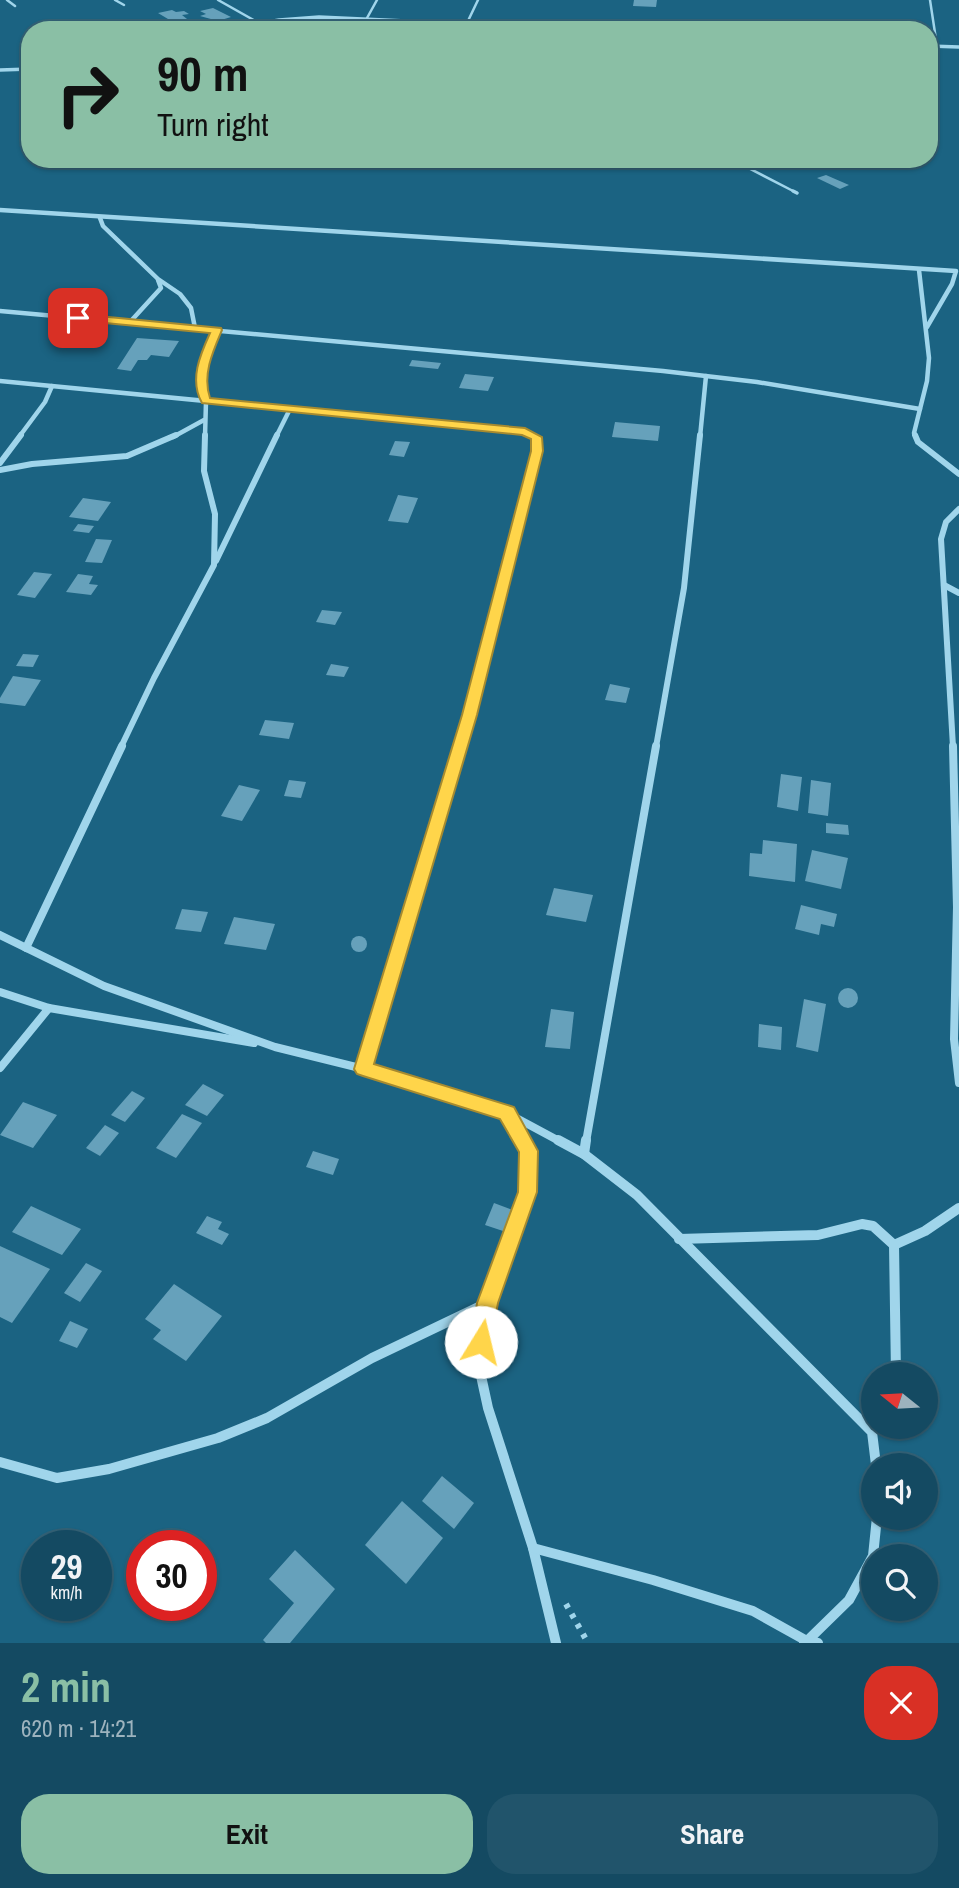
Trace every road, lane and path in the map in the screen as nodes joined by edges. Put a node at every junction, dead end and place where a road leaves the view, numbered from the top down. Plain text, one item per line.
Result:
1 (7, 0) edge
2 (115, 0) edge
3 (218, 0) edge
4 (377, 0) edge
5 (478, 0) edge
6 (930, 0) edge
7 (124, 5) dead end
8 (15, 6) dead end
9 (367, 18) junction
10 (256, 21) edge
11 (280, 21) edge
12 (427, 21) edge
13 (468, 21) edge
14 (933, 21) edge
15 (938, 46) edge
16 (959, 47) edge
17 (21, 69) edge
18 (0, 70) edge
19 (748, 168) edge
20 (797, 193) dead end
21 (0, 210) edge
22 (100, 218) junction
23 (919, 270) junction
24 (158, 279) junction
25 (0, 311) edge
26 (130, 322) junction
27 (927, 327) junction
28 (195, 328) junction
29 (217, 330) junction
30 (706, 376) junction
31 (0, 380) edge
32 (52, 386) junction
33 (206, 401) junction
34 (289, 409) junction
35 (920, 409) junction
36 (204, 420) junction
37 (0, 463) edge
38 (0, 470) edge
39 (959, 474) edge
40 (959, 509) edge
41 (214, 565) junction
42 (944, 585) junction
43 (959, 593) edge
44 (957, 821) edge
45 (958, 908) edge
46 (0, 935) edge
47 (26, 948) junction
48 (0, 992) edge
49 (49, 1008) junction
50 (275, 1047) junction
51 (0, 1068) edge
52 (363, 1069) junction
53 (959, 1083) edge
54 (507, 1113) junction
55 (584, 1154) junction
56 (959, 1208) edge
57 (680, 1240) junction
58 (894, 1245) junction
59 (487, 1303) junction
60 (896, 1362) edge
61 (861, 1416) edge
62 (0, 1462) edge
63 (876, 1530) edge
64 (533, 1548) junction
65 (810, 1642) edge
66 (556, 1643) edge

1 - 8 lane
2 - 7 lane
3 - 10 lane
4 - 9 lane
5 - 13 lane
6 - 14 lane
9 - 11 street
9 - 12 street
15 - 16 street
17 - 18 street
19 - 20 lane
21 - 22 street
22 - 23 street
22 - 24 street
23 - 27 street
23 - 27 street
24 - 26 street
24 - 28 street
25 - 26 street
26 - 28 street
27 - 35 street
28 - 29 street
29 - 30 street
29 - 33 street
30 - 35 street
30 - 55 street
31 - 32 street
32 - 33 street
32 - 37 street
33 - 34 street
33 - 36 street
34 - 41 street
34 - 52 street
35 - 39 street
36 - 38 street
36 - 41 street
40 - 42 street
41 - 47 street
42 - 43 street
42 - 44 street
44 - 45 street
45 - 53 street
46 - 47 street
47 - 50 street
48 - 49 street
49 - 50 street
49 - 51 street
50 - 52 street
52 - 54 street
54 - 55 street
54 - 59 street
55 - 57 street
56 - 58 street
57 - 58 street
57 - 61 street
58 - 60 street
59 - 62 street
59 - 64 street
63 - 65 street
64 - 65 street
64 - 66 street

